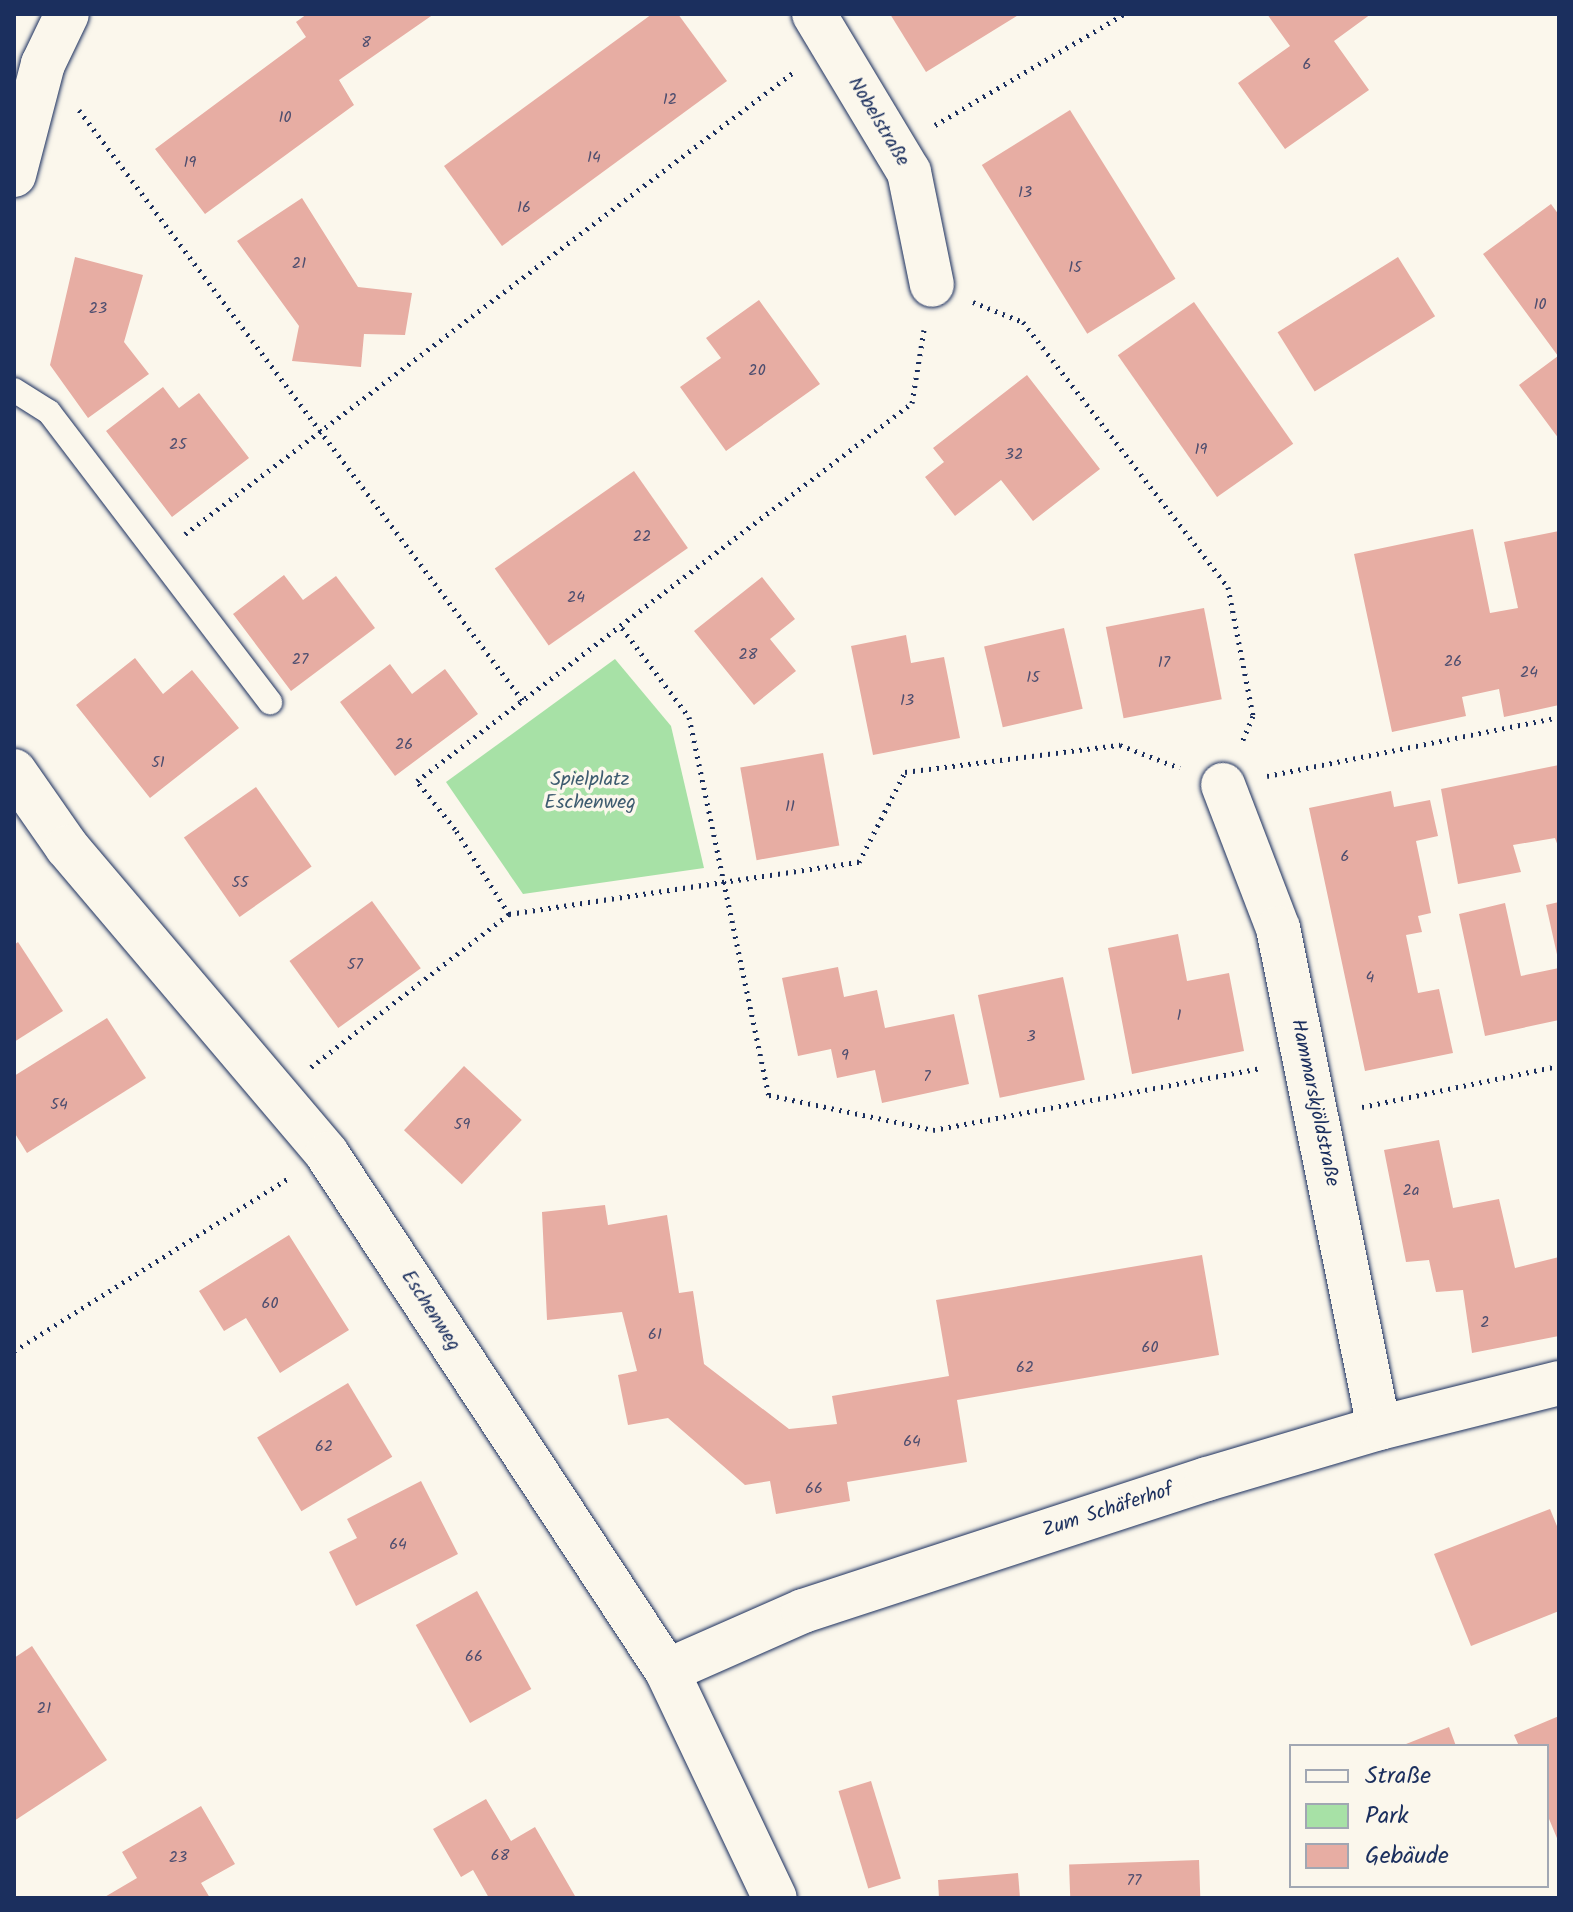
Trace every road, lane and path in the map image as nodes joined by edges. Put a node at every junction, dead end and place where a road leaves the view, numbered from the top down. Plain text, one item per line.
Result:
1 (67, 14) edge
2 (1124, 14) edge
3 (823, 28) edge
4 (43, 64) junction
5 (894, 149) junction
6 (14, 175) edge
7 (932, 285) junction
8 (14, 390) edge
9 (323, 434) junction
10 (159, 554) junction
11 (622, 628) junction
12 (523, 701) junction
13 (270, 702) dead end
14 (1559, 717) edge
15 (14, 771) edge
16 (1223, 785) junction
17 (725, 882) junction
18 (509, 914) junction
19 (1306, 1060) junction
20 (1559, 1066) edge
21 (279, 1092) junction
22 (1318, 1116) junction
23 (327, 1154) junction
24 (14, 1351) edge
25 (1559, 1383) edge
26 (1379, 1428) junction
27 (667, 1671) junction
28 (775, 1898) edge

1 - 4 street
2 - 5 path
3 - 5 street, Nobelstraße
3 - 9 path
4 - 6 street
4 - 9 path
5 - 7 street, Nobelstraße
7 - 11 path
7 - 16 path
8 - 10 lane
9 - 10 path
9 - 12 path
10 - 13 lane
11 - 12 path
11 - 17 path
12 - 18 path
14 - 16 path
15 - 21 street, Eschenweg
16 - 17 path
16 - 19 street, Hammarskjöldstraße
17 - 18 path
17 - 19 path
18 - 21 path
19 - 22 street, Hammarskjöldstraße
20 - 22 path
21 - 23 street, Eschenweg
22 - 26 street, Hammarskjöldstraße
23 - 24 path
23 - 27 street, Eschenweg
25 - 26 street, Zum Schäferhof
26 - 27 street, Zum Schäferhof
27 - 28 street, Eschenweg

